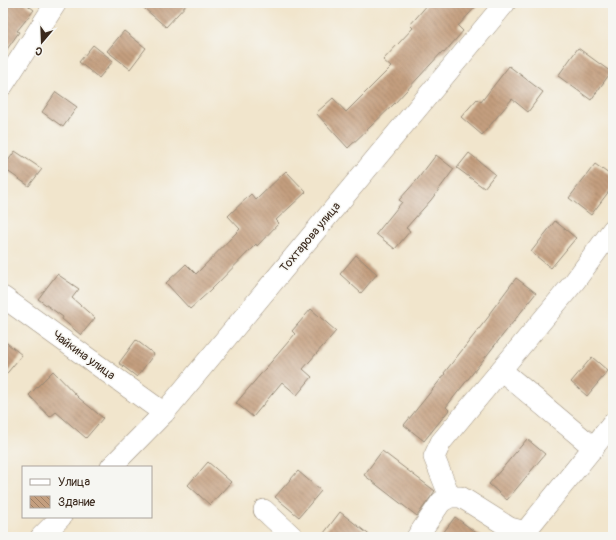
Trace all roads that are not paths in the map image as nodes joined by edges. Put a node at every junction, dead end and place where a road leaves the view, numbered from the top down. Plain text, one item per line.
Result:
1 (56, 3) edge
2 (505, 3) edge
3 (3, 85) edge
4 (613, 229) edge
5 (3, 297) edge
6 (501, 370) junction
7 (164, 413) junction
8 (613, 423) edge
9 (594, 448) junction
10 (112, 466) edge
11 (450, 497) junction
12 (264, 510) dead end
13 (60, 518) edge
14 (41, 537) edge
15 (293, 537) edge
16 (417, 537) edge

1 - 3 street
2 - 7 street, Тохтарова улица
4 - 6 street
5 - 7 street, Чайкина улица
6 - 9 street
6 - 11 street
7 - 10 street, Тохтарова улица
8 - 9 street
9 - 11 street
11 - 16 street
12 - 15 street
13 - 14 street

